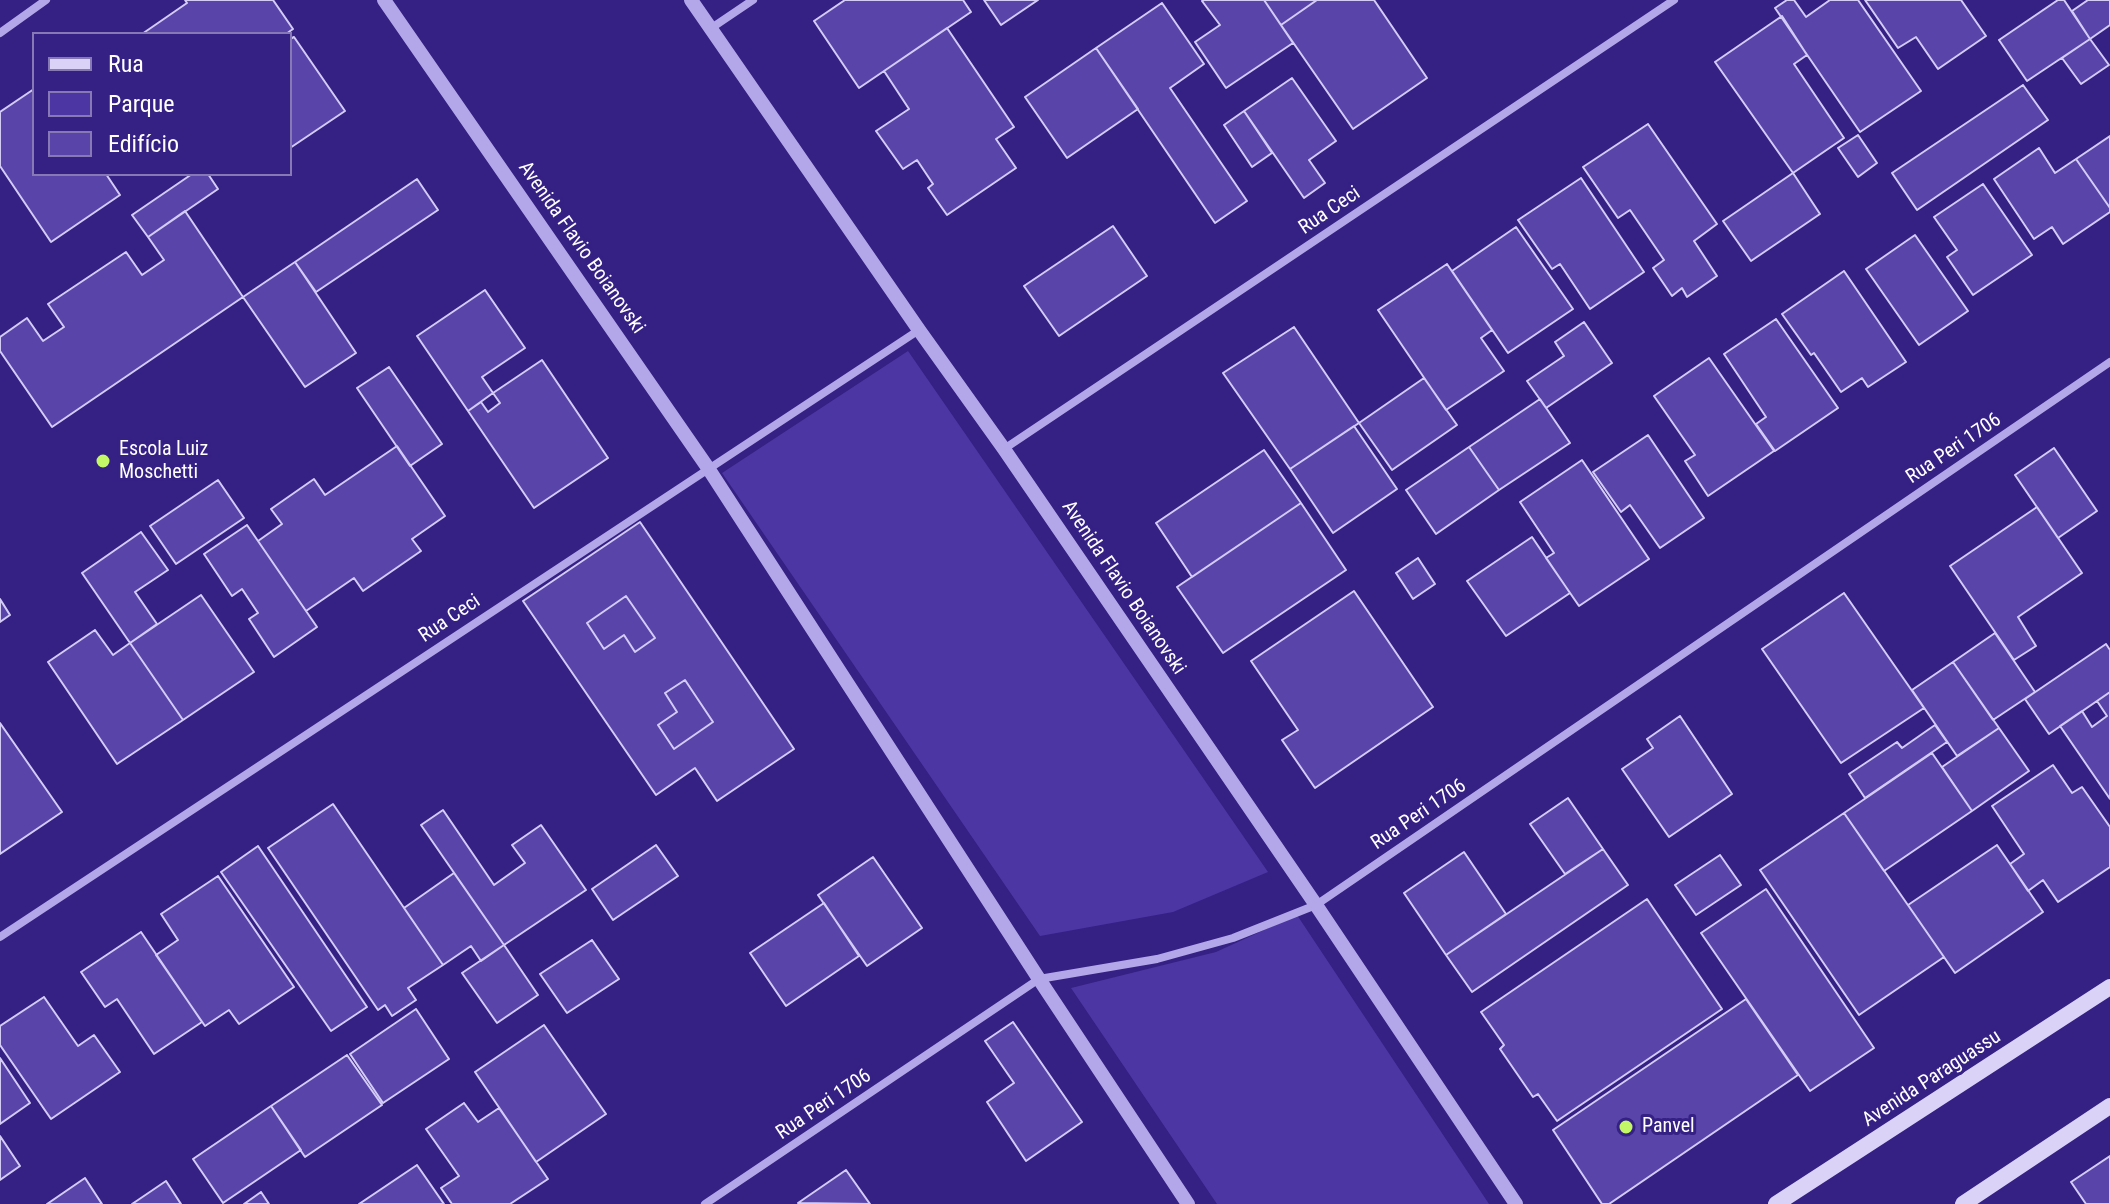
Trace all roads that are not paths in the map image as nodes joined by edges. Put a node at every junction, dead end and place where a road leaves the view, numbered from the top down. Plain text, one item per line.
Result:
1 (46, 0) edge
2 (384, 0) edge
3 (691, 0) edge
4 (753, 0) edge
5 (1674, 0) edge
6 (710, 29) junction
7 (0, 33) edge
8 (919, 330) junction
9 (2110, 362) edge
10 (1004, 449) junction
11 (708, 468) junction
12 (1316, 905) junction
13 (0, 937) edge
14 (1039, 979) junction
15 (2110, 987) edge
16 (2110, 1106) edge
17 (705, 1204) edge
18 (1188, 1204) edge
19 (1516, 1204) edge
20 (1776, 1204) edge
21 (1963, 1204) edge

1 - 7 street
2 - 11 street, Avenida Flavio Boianovski
3 - 6 street, Avenida Flavio Boianovski
4 - 6 street
5 - 10 street, Rua Ceci
6 - 8 street, Avenida Flavio Boianovski
8 - 10 street, Avenida Flavio Boianovski
8 - 11 street, Rua Ceci
9 - 12 street, Rua Peri 1706
10 - 12 street, Avenida Flavio Boianovski
11 - 13 street, Rua Ceci
11 - 14 street, Avenida Flavio Boianovski
12 - 14 street, Rua Peri 1706
12 - 19 street, Avenida Flavio Boianovski
14 - 17 street, Rua Peri 1706
14 - 18 street, Avenida Flavio Boianovski
15 - 20 main road, Avenida Paraguassu
16 - 21 main road

